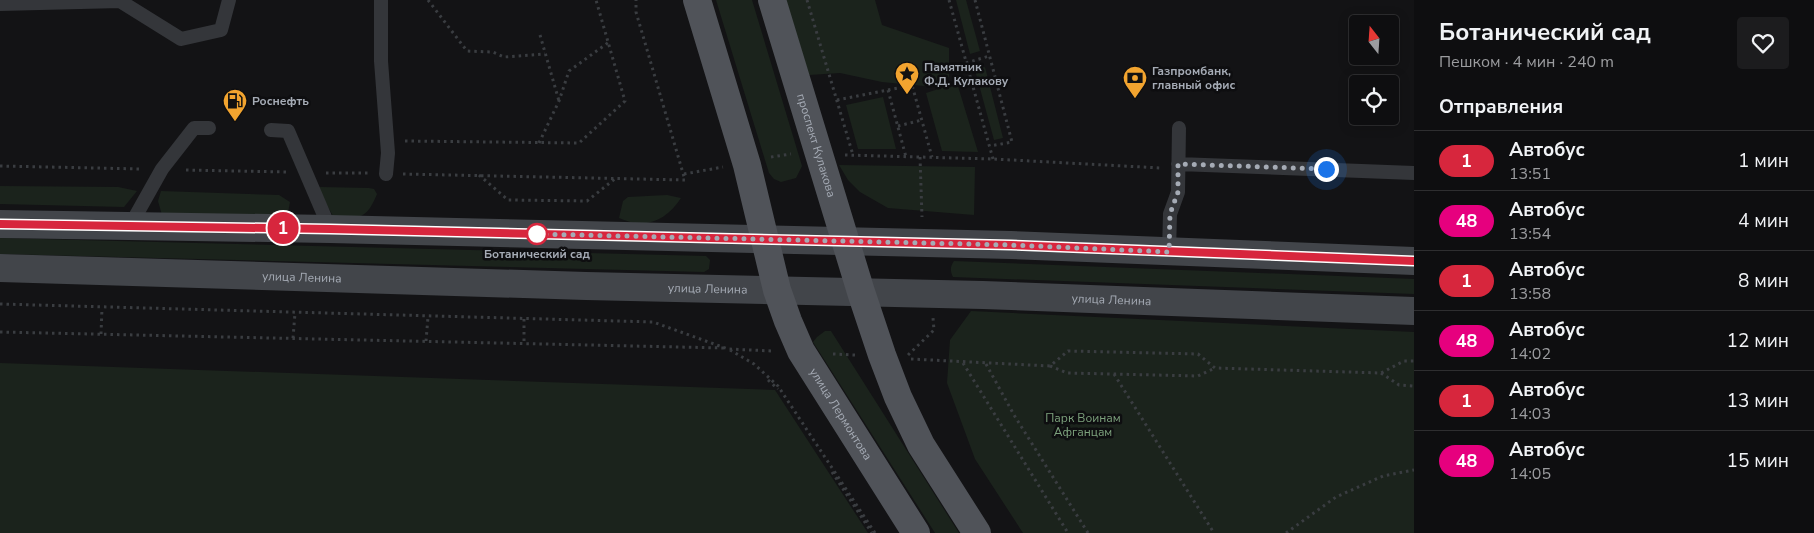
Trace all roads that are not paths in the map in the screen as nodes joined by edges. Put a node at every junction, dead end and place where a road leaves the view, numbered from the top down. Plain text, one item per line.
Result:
1 (120, 0) edge
2 (229, 0) edge
3 (382, 0) edge
4 (697, 0) edge
5 (772, 0) edge
6 (0, 4) edge
7 (209, 128) dead end
8 (1179, 128) dead end
9 (272, 130) dead end
10 (1178, 166) junction
11 (1414, 173) edge
12 (386, 174) road end
13 (0, 224) edge
14 (130, 226) junction
15 (330, 229) junction
16 (765, 240) junction
17 (846, 242) junction
18 (1169, 252) junction
19 (1414, 261) edge
20 (0, 268) edge
21 (778, 290) junction
22 (861, 292) junction
23 (1414, 311) edge
24 (916, 533) edge
25 (977, 533) edge

1 - 2 lane
1 - 6 lane
3 - 12 lane
4 - 16 main road
5 - 17 main road, проспект Кулакова
7 - 14 lane
8 - 10 lane
9 - 15 lane
10 - 11 lane
10 - 18 lane
13 - 14 main road
14 - 15 main road
15 - 16 main road
16 - 17 main road
16 - 21 main road
17 - 18 main road
17 - 22 main road, проспект Кулакова
18 - 19 main road
20 - 21 main road, улица Ленина
21 - 22 main road, улица Ленина
21 - 24 main road, улица Лермонтова
22 - 23 main road, улица Ленина
22 - 25 main road

